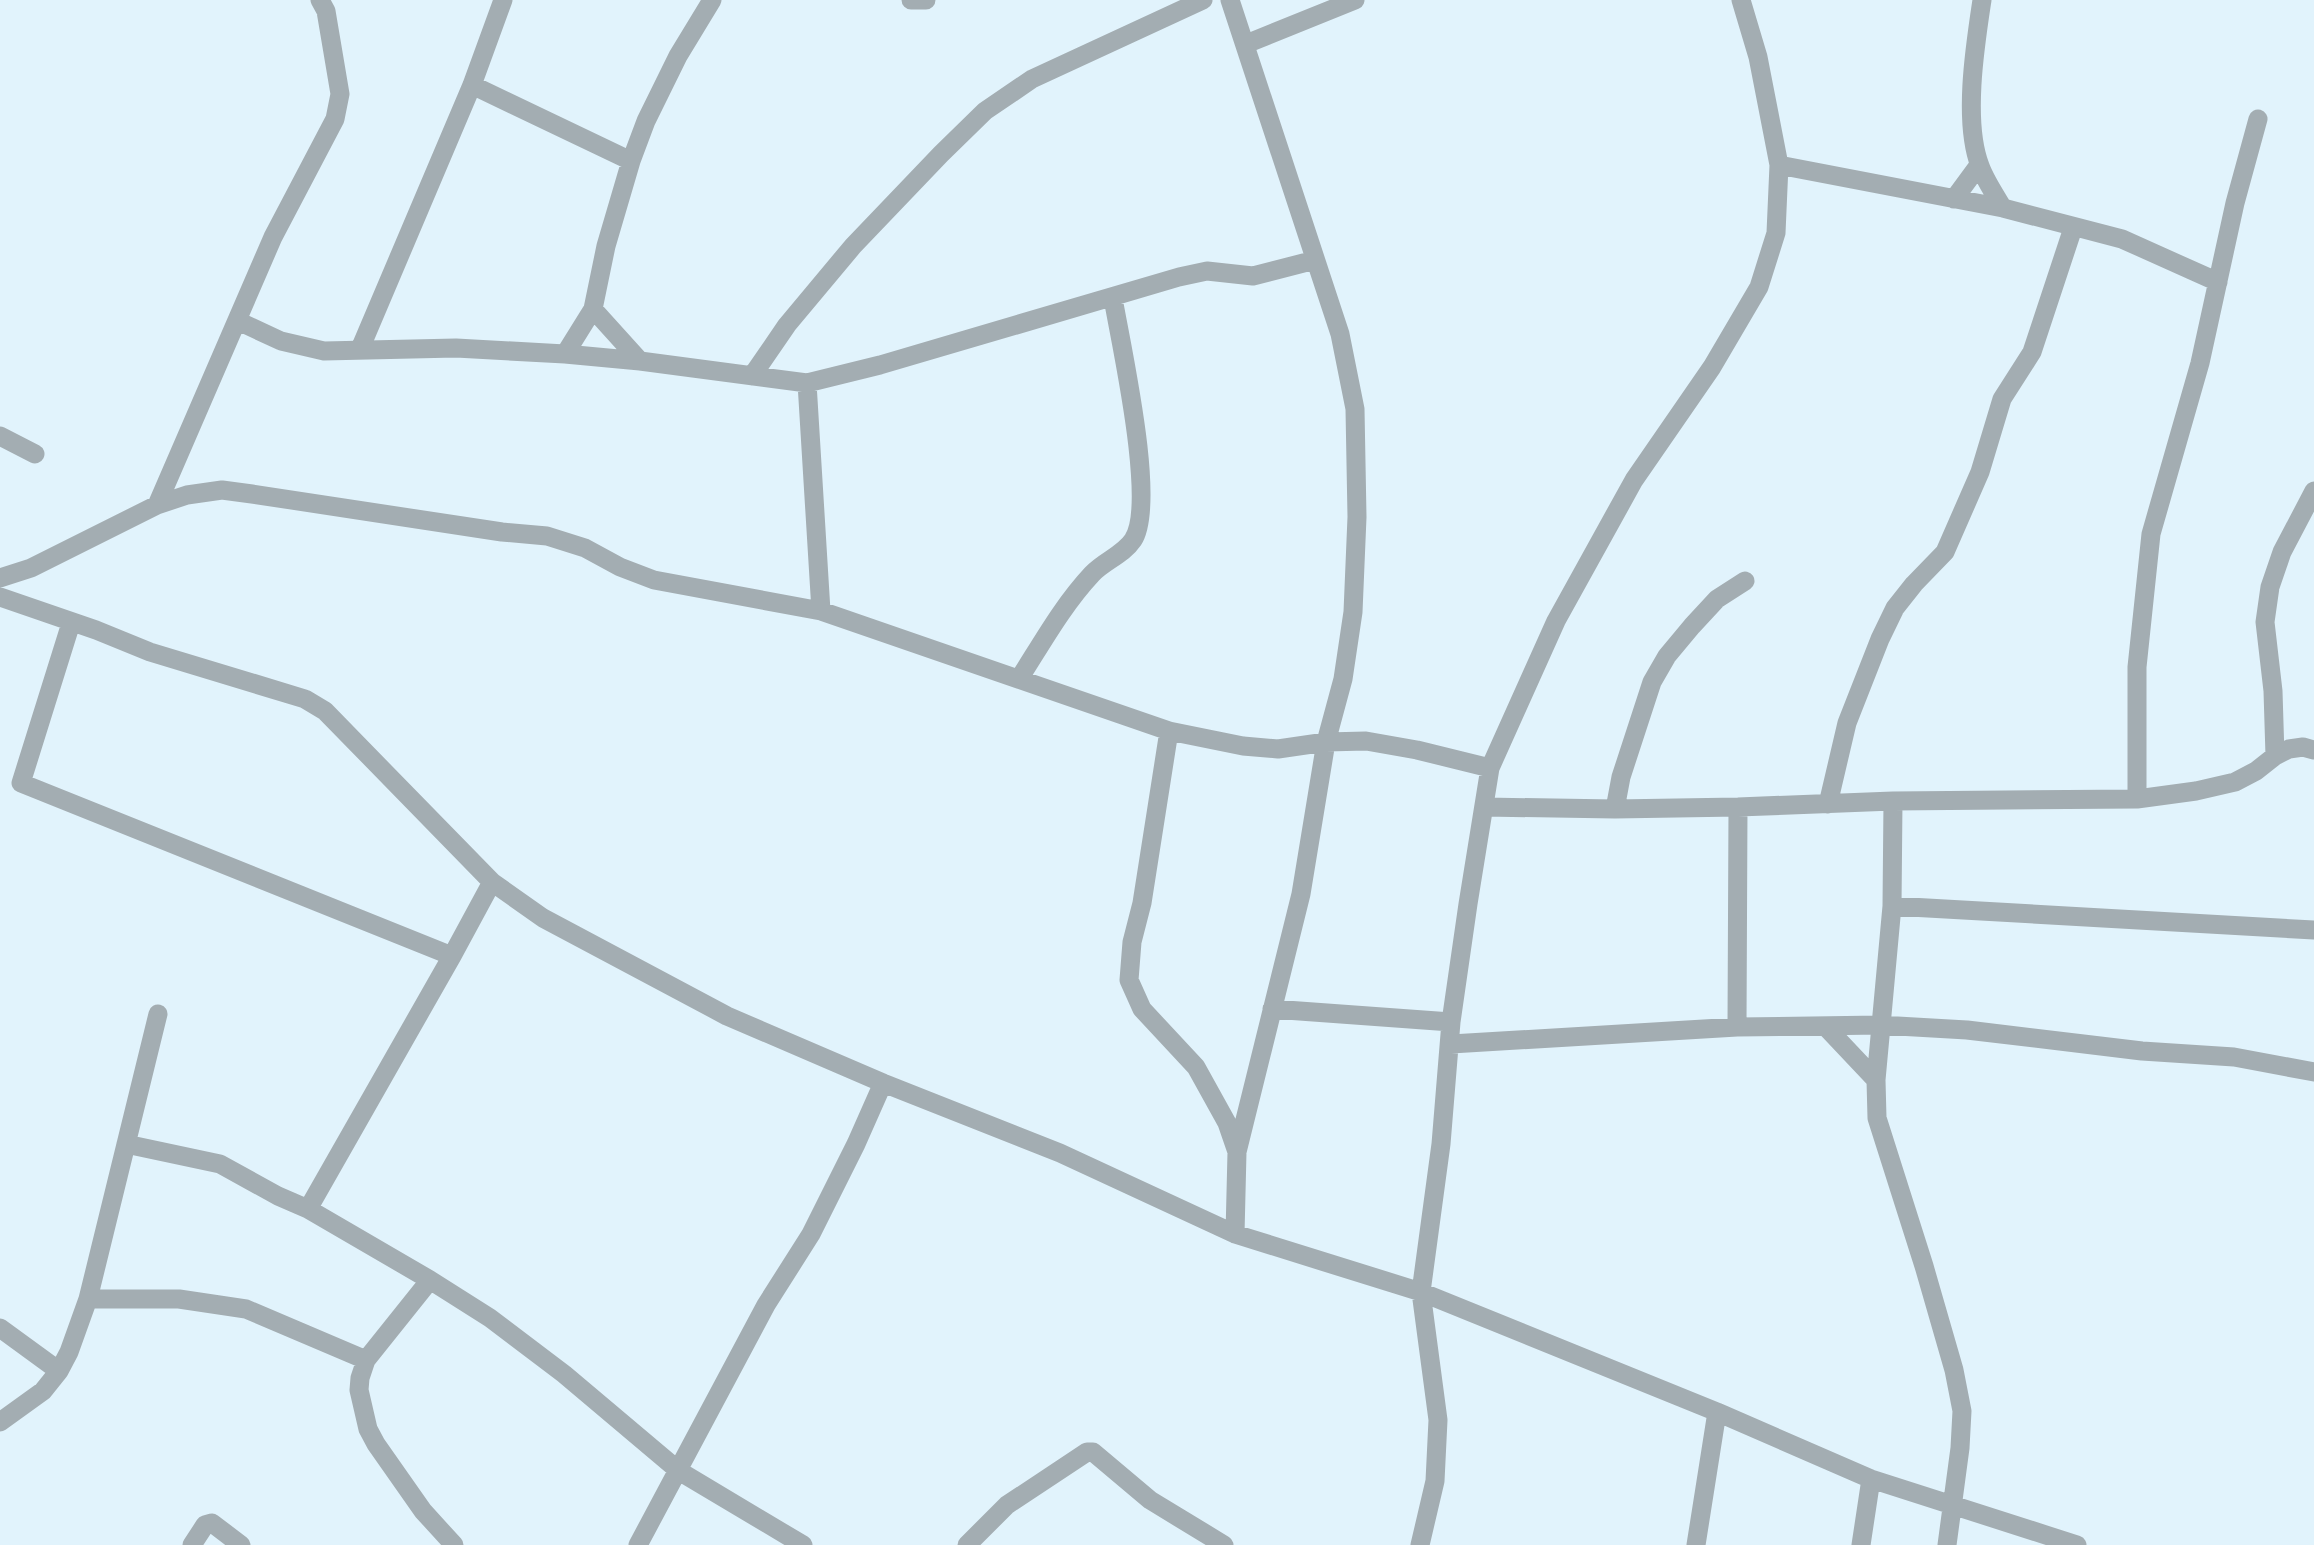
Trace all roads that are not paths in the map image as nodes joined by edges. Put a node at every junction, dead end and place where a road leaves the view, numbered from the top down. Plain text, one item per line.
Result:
1 (320, 0) edge
2 (503, 0) edge
3 (712, 0) edge
4 (911, 0) edge
5 (926, 0) edge
6 (1203, 0) edge
7 (1230, 0) edge
8 (1354, 0) edge
9 (1741, 0) edge
10 (1982, 0) edge
11 (1246, 44) junction
12 (472, 85) junction
13 (2258, 119) dead end
14 (631, 162) junction
15 (1779, 165) junction
16 (1979, 165) junction
17 (1954, 199) junction
18 (2003, 208) junction
19 (2073, 228) junction
20 (1315, 260) junction
21 (2218, 282) junction
22 (1113, 298) junction
23 (593, 309) junction
24 (238, 321) junction
25 (360, 349) junction
26 (565, 354) junction
27 (640, 361) junction
28 (752, 376) junction
29 (807, 383) junction
30 (0, 436) edge
31 (35, 454) dead end
32 (2314, 491) edge
33 (157, 505) junction
34 (0, 578) edge
35 (1745, 581) dead end
36 (0, 597) edge
37 (821, 611) junction
38 (71, 623) junction
39 (1018, 678) junction
40 (1169, 731) junction
41 (1326, 741) junction
42 (2314, 750) edge
43 (2274, 756) junction
44 (1490, 768) junction
45 (2137, 799) junction
46 (1893, 801) junction
47 (1828, 804) junction
48 (1485, 807) junction
49 (1738, 807) junction
50 (1615, 809) junction
51 (492, 882) junction
52 (1892, 906) junction
53 (2314, 930) edge
54 (452, 956) junction
55 (1272, 1009) junction
56 (158, 1014) dead end
57 (1451, 1022) junction
58 (1880, 1025) junction
59 (1825, 1026) junction
60 (1737, 1027) junction
61 (1451, 1044) junction
62 (2314, 1072) edge
63 (1876, 1080) junction
64 (883, 1083) junction
65 (126, 1144) junction
66 (1237, 1152) junction
67 (308, 1209) junction
68 (1235, 1234) junction
69 (430, 1280) junction
70 (1421, 1292) junction
71 (88, 1299) junction
72 (0, 1328) edge
73 (366, 1360) junction
74 (59, 1371) junction
75 (1717, 1412) junction
76 (0, 1422) edge
77 (679, 1471) junction
78 (1871, 1479) junction
79 (1951, 1504) junction
80 (2054, 1541) edge
81 (192, 1545) edge
82 (241, 1545) edge
83 (454, 1545) edge
84 (638, 1545) edge
85 (803, 1545) edge
86 (967, 1545) edge
87 (1224, 1545) edge
88 (1420, 1545) edge
89 (1696, 1545) edge
90 (1861, 1545) edge
91 (1947, 1545) edge
92 (2077, 1545) edge

1 - 24 street
2 - 12 street
3 - 14 street
4 - 5 street
6 - 28 street
7 - 11 street
8 - 11 street
9 - 15 street
10 - 16 street
11 - 20 street
12 - 14 street
12 - 25 street
13 - 21 street
14 - 23 street
15 - 17 street
15 - 44 street
16 - 17 street
16 - 18 street
17 - 18 street
18 - 19 street
19 - 21 street
19 - 47 street
20 - 22 street
20 - 41 street
21 - 45 street
22 - 29 street
22 - 39 street
23 - 26 street
23 - 27 street
24 - 25 street
24 - 33 street
25 - 26 street
26 - 27 street
27 - 28 street
28 - 29 street
29 - 37 street
30 - 31 street
32 - 43 street
33 - 34 street
33 - 37 street
35 - 50 street
36 - 38 street
37 - 39 street
38 - 51 street
38 - 54 street
39 - 40 street
40 - 41 street
40 - 66 street
41 - 44 street
41 - 55 street
42 - 43 street
43 - 45 street
44 - 48 street
45 - 46 street
46 - 47 street
46 - 52 street
47 - 49 street
48 - 50 street
48 - 57 street
49 - 50 street
49 - 60 street
51 - 54 street
51 - 64 street
52 - 53 street
52 - 58 street
54 - 67 street
55 - 57 street
55 - 66 street
56 - 65 street
57 - 61 street
58 - 59 street
58 - 62 street
58 - 63 street
59 - 60 street
59 - 63 street
60 - 61 street
61 - 70 street
63 - 79 street
64 - 68 street
64 - 77 street
65 - 67 street
65 - 71 street
66 - 68 street
67 - 69 street
68 - 70 street
69 - 73 street
69 - 77 street
70 - 75 street
70 - 88 street
71 - 73 street
71 - 74 street
72 - 74 street
73 - 83 street
74 - 76 street
75 - 78 street
75 - 89 street
77 - 84 street
77 - 85 street
78 - 79 street
78 - 90 street
79 - 80 street
79 - 91 street
80 - 92 street
81 - 82 street
86 - 87 street

